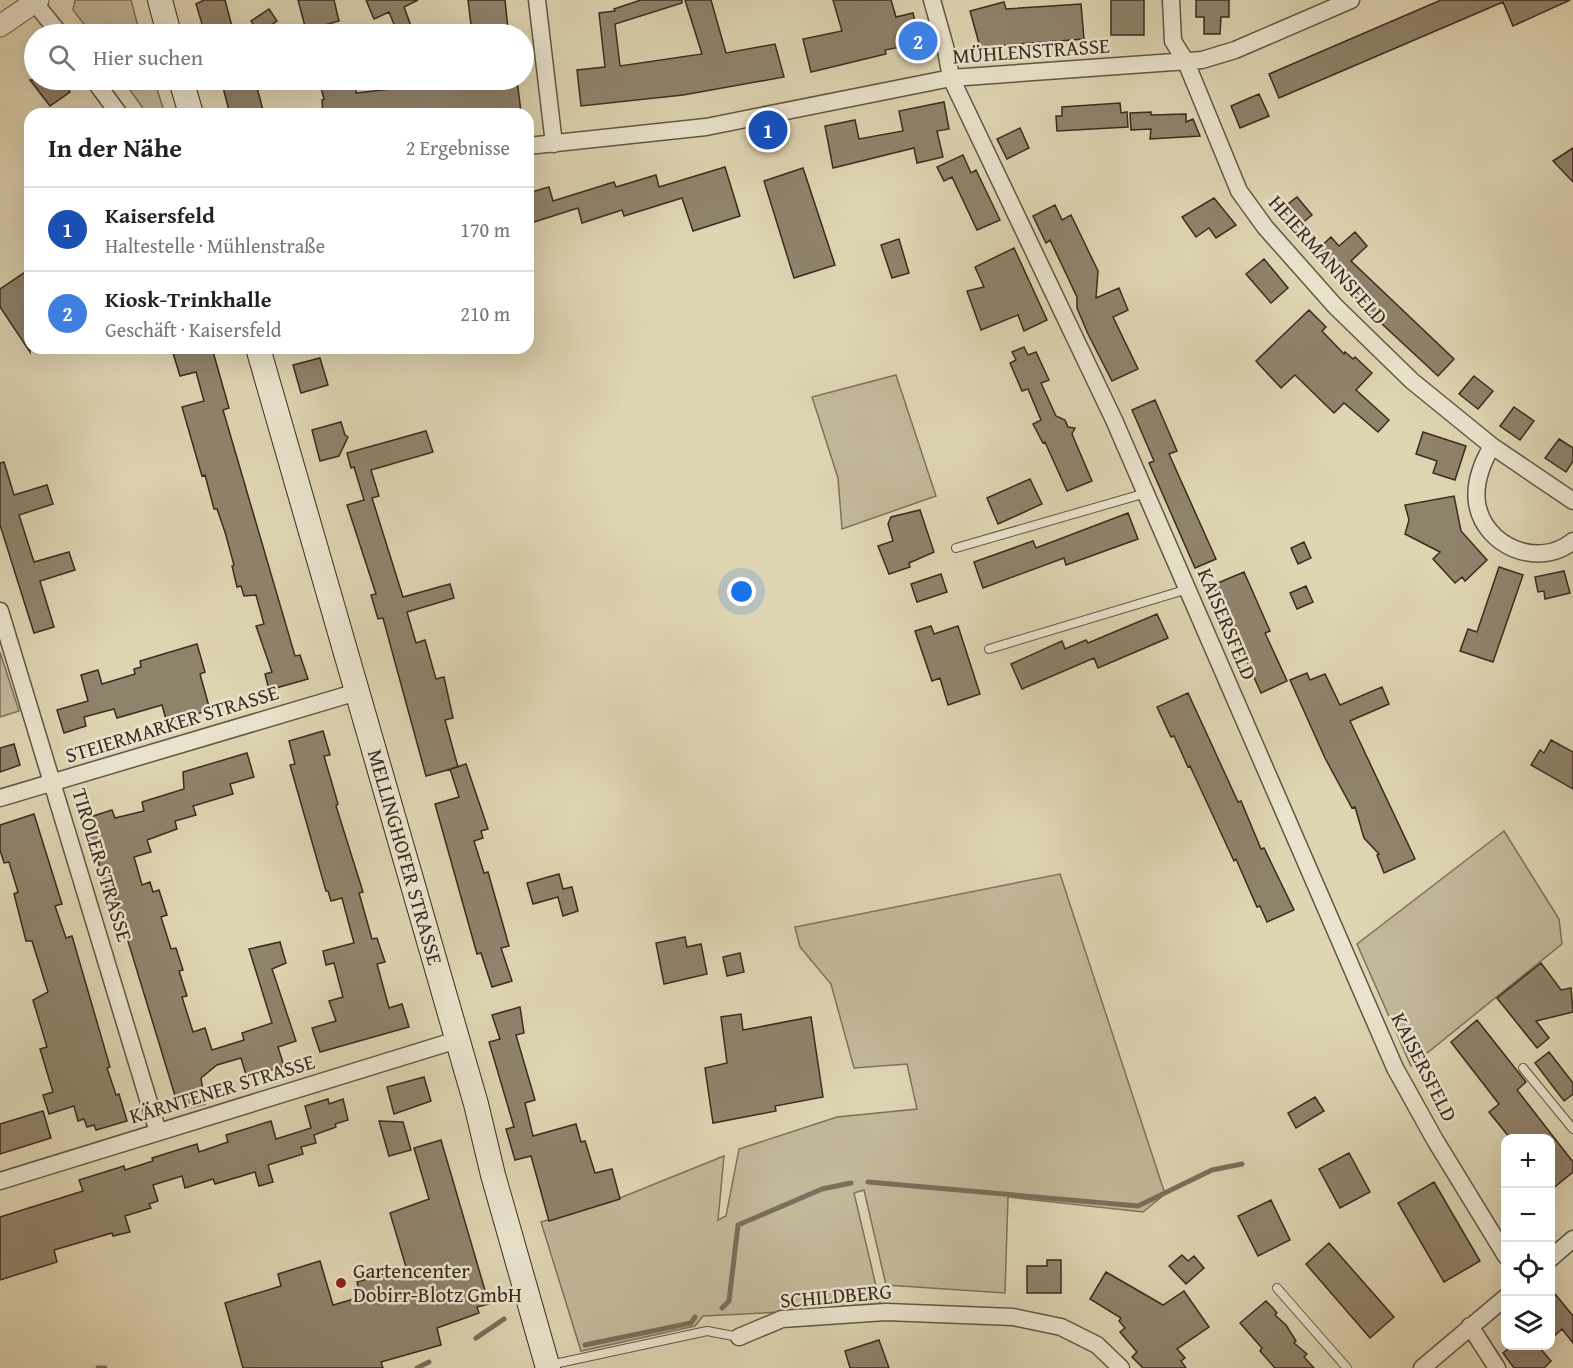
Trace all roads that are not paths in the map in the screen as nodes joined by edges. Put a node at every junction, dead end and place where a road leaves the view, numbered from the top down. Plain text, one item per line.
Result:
1 (160, 0) edge
2 (537, 0) edge
3 (932, 0) edge
4 (1172, 0) edge
5 (1352, 0) edge
6 (36, 1) edge
7 (53, 24) edge
8 (166, 24) edge
9 (0, 26) edge
10 (1186, 62) junction
11 (951, 78) junction
12 (101, 90) edge
13 (184, 90) edge
14 (115, 108) edge
15 (189, 108) edge
16 (554, 144) junction
17 (534, 146) edge
18 (260, 354) edge
19 (1492, 446) junction
20 (1146, 493) junction
21 (1573, 501) edge
22 (1573, 540) edge
23 (956, 548) dead end
24 (1188, 589) junction
25 (0, 611) edge
26 (989, 650) dead end
27 (357, 692) junction
28 (54, 783) junction
29 (0, 798) edge
30 (457, 1040) junction
31 (1523, 1068) dead end
32 (1573, 1129) edge
33 (158, 1132) junction
34 (0, 1181) edge
35 (1573, 1239) edge
36 (1501, 1248) edge
37 (1555, 1255) edge
38 (1277, 1288) dead end
39 (1501, 1301) edge
40 (1470, 1326) junction
41 (739, 1337) joint
42 (547, 1367) edge
43 (1121, 1368) edge
44 (1347, 1368) edge
45 (1422, 1368) edge
46 (1497, 1368) edge

1 - 8 main road
2 - 16 street
3 - 11 street, KAISERSFELD
4 - 10 street, HEIERMANNSFELD
5 - 10 street, MÜHLENSTRASSE
6 - 7 street
6 - 9 street
10 - 11 street, MÜHLENSTRASSE
10 - 19 street, HEIERMANNSFELD
11 - 16 street, MÜHLENSTRASSE
11 - 20 street, KAISERSFELD
12 - 14 street
13 - 15 main road
16 - 17 street, MÜHLENSTRASSE
18 - 27 main road, MELLINGHOFER STRASSE
19 - 21 street, HEIERMANNSFELD
19 - 22 street
20 - 23 lane
20 - 24 street, KAISERSFELD
24 - 26 lane
24 - 36 street, KAISERSFELD
25 - 28 street, TIROLER STRASSE
27 - 28 street, STEIERMARKER STRASSE
27 - 30 main road, MELLINGHOFER STRASSE
28 - 29 street, STEIERMARKER STRASSE
28 - 33 street, TIROLER STRASSE
30 - 33 street, KÄRNTENER STRASSE
30 - 42 main road, MELLINGHOFER STRASSE
31 - 32 lane
33 - 34 street, KÄRNTENER STRASSE
35 - 37 street
38 - 44 lane
39 - 40 street
40 - 45 street
40 - 46 street
41 - 42 lane, SCHILDBERG
41 - 43 street, SCHILDBERG

